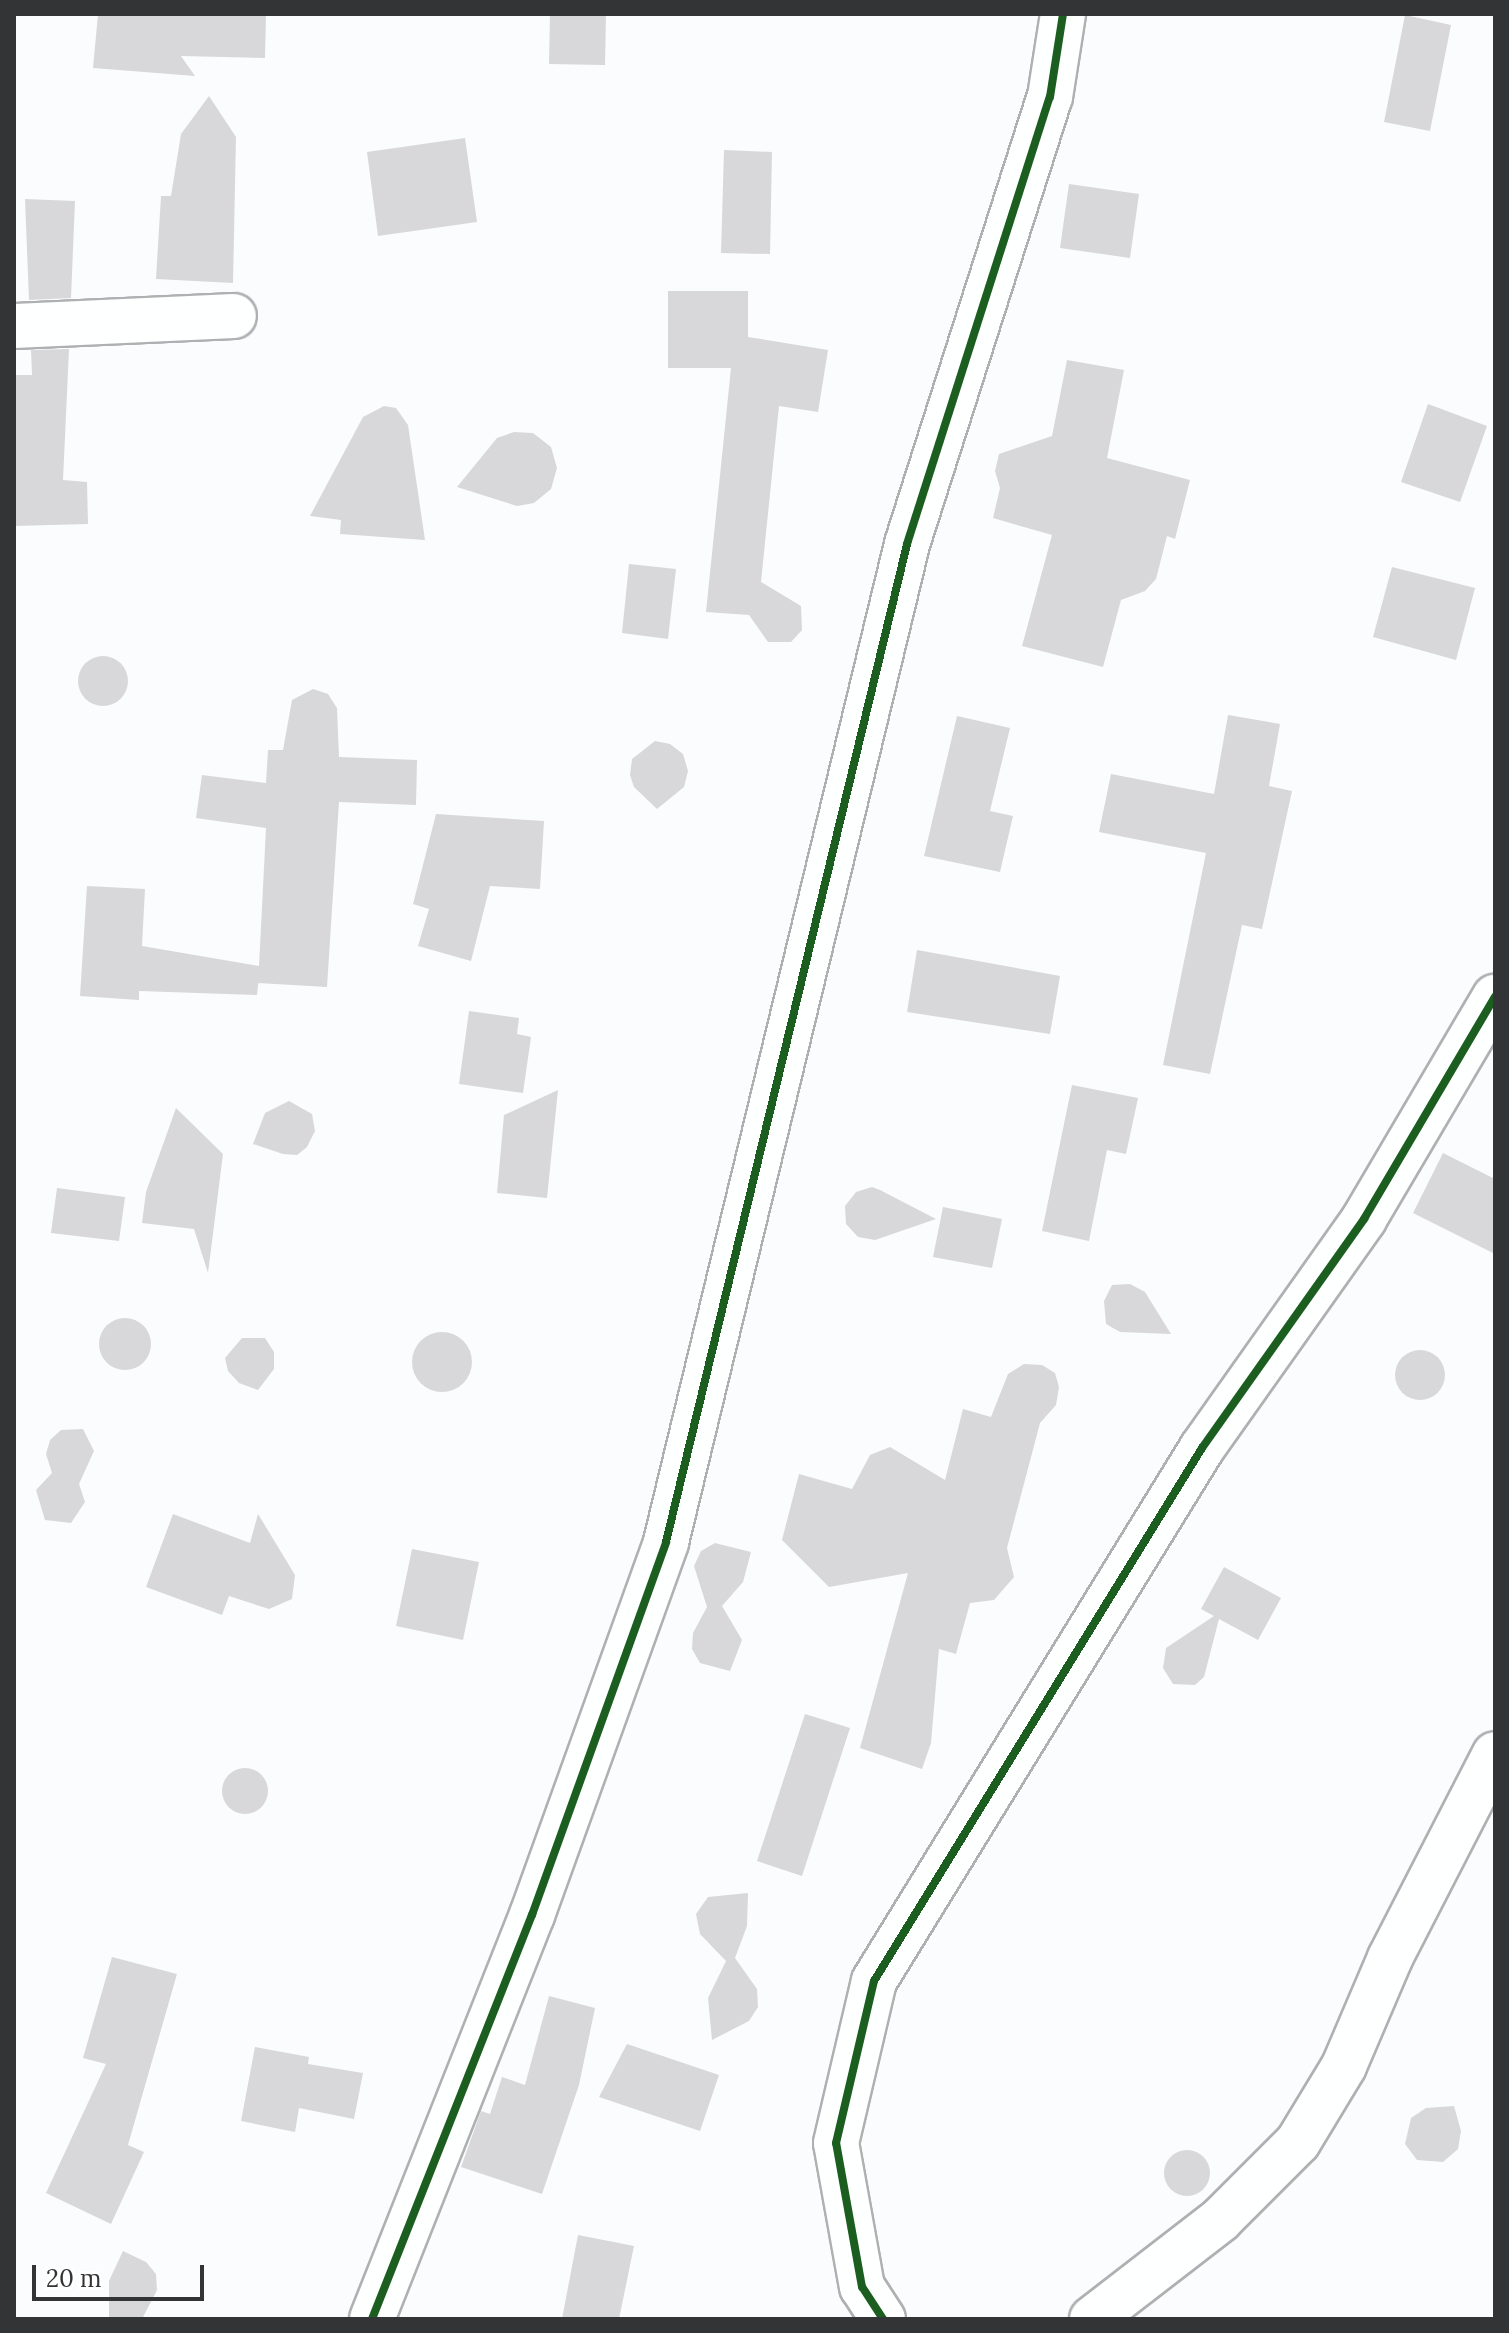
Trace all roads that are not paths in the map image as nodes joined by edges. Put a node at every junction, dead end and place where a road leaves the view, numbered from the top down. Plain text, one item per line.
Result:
1 (1063, 14) edge
2 (234, 316) dead end
3 (14, 326) edge
4 (1495, 997) edge
5 (1495, 1754) edge
6 (372, 2319) edge
7 (883, 2319) edge
8 (1092, 2319) edge

1 - 6 street
2 - 3 street
4 - 7 street
5 - 8 street

